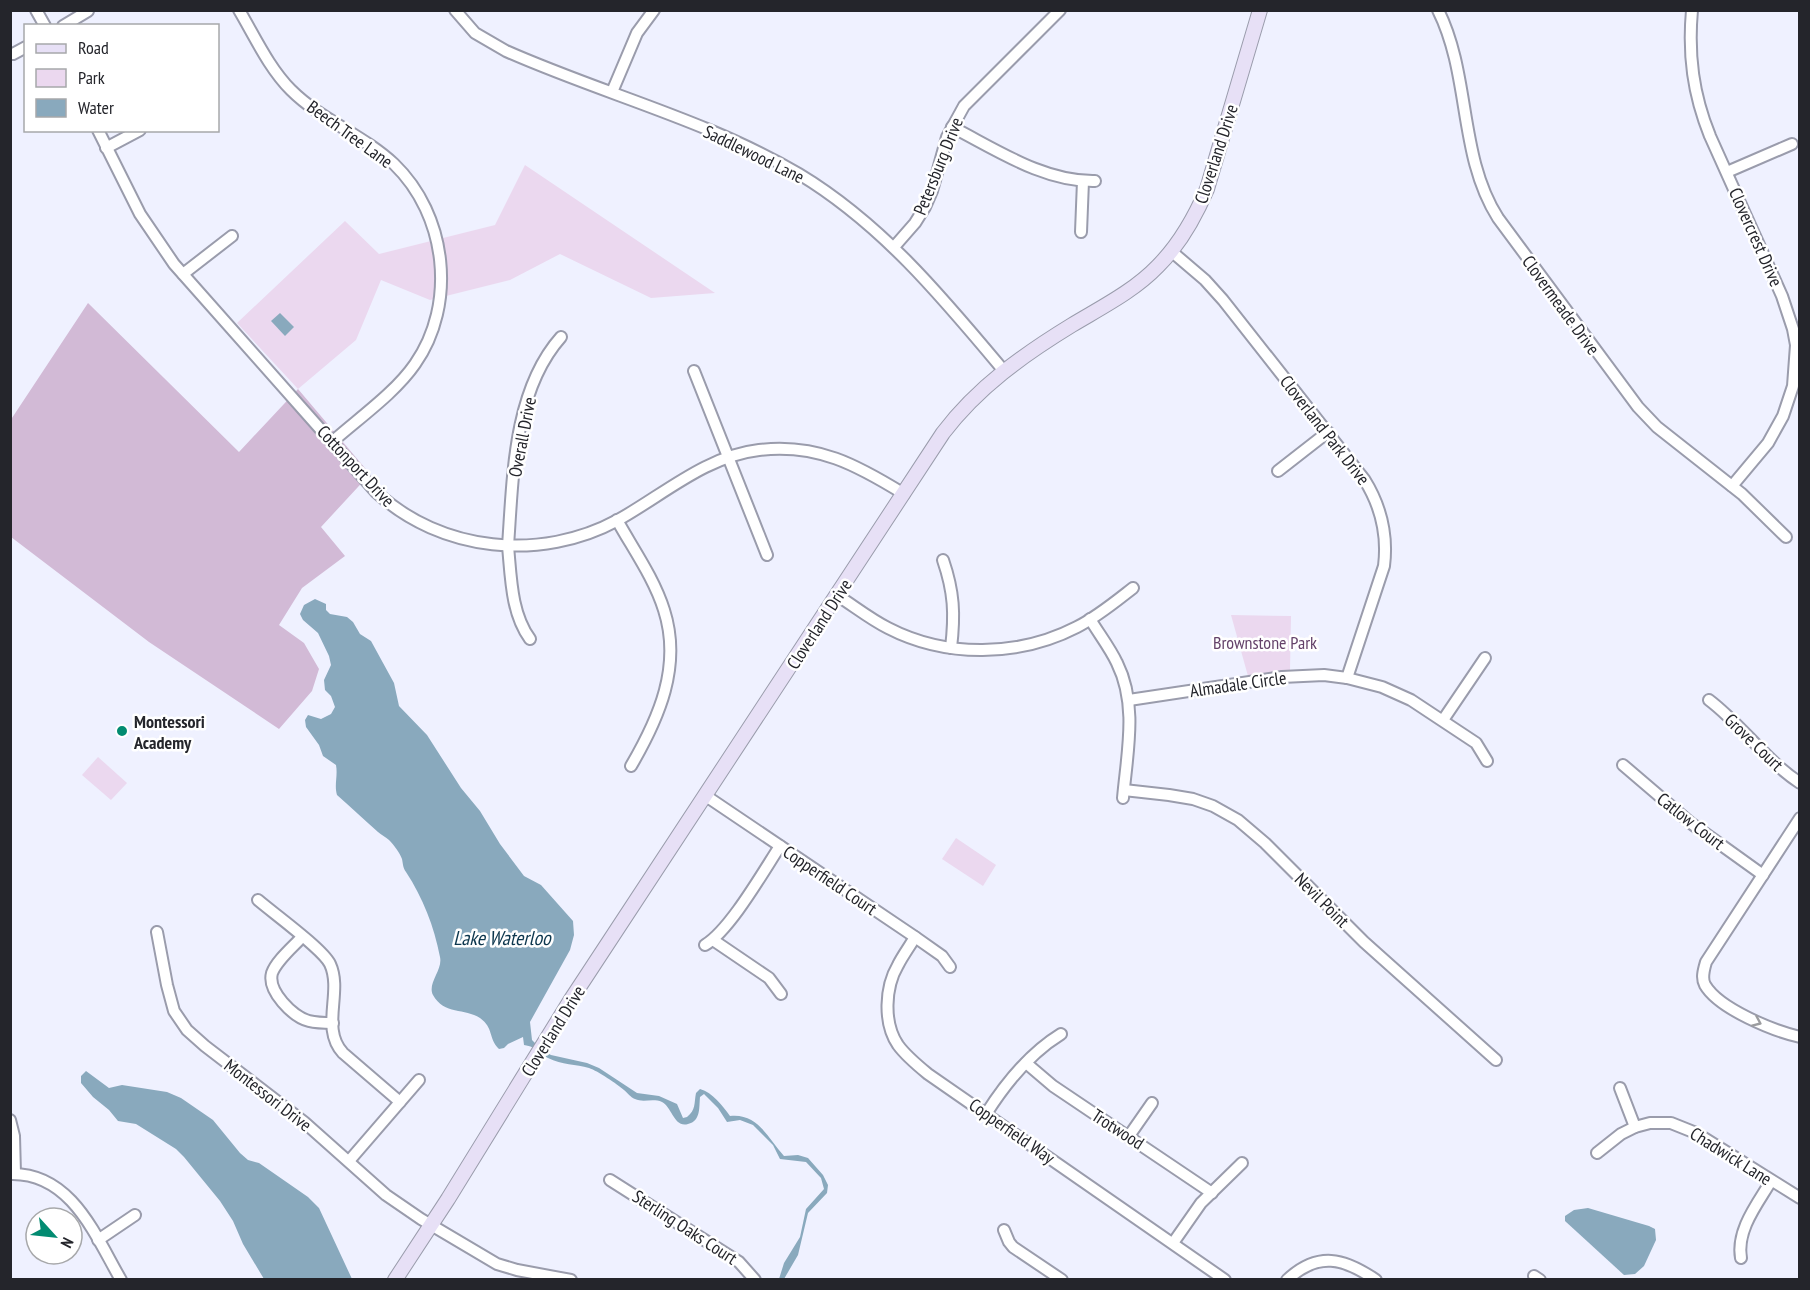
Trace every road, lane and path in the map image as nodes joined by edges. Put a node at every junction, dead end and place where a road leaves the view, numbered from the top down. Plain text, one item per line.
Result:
1 (36, 10) edge
2 (239, 10) edge
3 (455, 10) edge
4 (654, 10) edge
5 (1060, 10) edge
6 (1260, 10) edge
7 (1438, 10) edge
8 (1692, 10) edge
9 (88, 11) edge
10 (44, 24) edge
11 (66, 24) edge
12 (24, 48) edge
13 (13, 54) dead end
14 (612, 92) junction
15 (952, 127) junction
16 (99, 132) edge
17 (136, 132) edge
18 (1792, 144) dead end
19 (106, 148) junction
20 (1727, 172) junction
21 (1083, 181) junction
22 (1095, 181) dead end
23 (1081, 232) dead end
24 (232, 236) dead end
25 (894, 247) junction
26 (1171, 251) junction
27 (183, 274) junction
28 (561, 337) dead end
29 (694, 370) dead end
30 (1004, 371) junction
31 (1328, 432) junction
32 (332, 442) junction
33 (727, 458) junction
34 (1278, 471) dead end
35 (1732, 486) junction
36 (904, 494) junction
37 (617, 520) junction
38 (1786, 537) dead end
39 (508, 546) junction
40 (767, 555) dead end
41 (943, 560) dead end
42 (1133, 588) dead end
43 (838, 596) junction
44 (1090, 619) junction
45 (530, 639) dead end
46 (951, 648) junction
47 (1485, 658) dead end
48 (1347, 678) junction
49 (1129, 700) junction
50 (1708, 700) dead end
51 (1443, 720) junction
52 (1487, 761) dead end
53 (1623, 765) dead end
54 (631, 766) dead end
55 (1800, 783) edge
56 (706, 796) junction
57 (1800, 818) edge
58 (780, 846) junction
59 (1762, 875) junction
60 (258, 900) dead end
61 (157, 932) dead end
62 (302, 937) junction
63 (915, 937) junction
64 (950, 967) dead end
65 (781, 994) dead end
66 (333, 1023) junction
67 (1061, 1034) dead end
68 (1800, 1037) edge
69 (1496, 1060) dead end
70 (1026, 1063) junction
71 (419, 1080) dead end
72 (1620, 1088) dead end
73 (400, 1102) junction
74 (1152, 1103) dead end
75 (986, 1114) junction
76 (10, 1120) edge
77 (1635, 1127) junction
78 (1129, 1136) junction
79 (1597, 1153) dead end
80 (349, 1161) junction
81 (1242, 1164) dead end
82 (13, 1174) edge
83 (610, 1180) dead end
84 (1771, 1181) junction
85 (1212, 1193) junction
86 (1800, 1198) edge
87 (135, 1215) dead end
88 (431, 1224) junction
89 (1004, 1230) dead end
90 (98, 1240) junction
91 (1173, 1243) junction
92 (1741, 1258) dead end
93 (121, 1280) edge
94 (395, 1280) edge
95 (571, 1280) edge
96 (755, 1280) edge
97 (1062, 1280) edge
98 (1225, 1280) edge
99 (1287, 1280) edge
100 (1376, 1280) edge

1 - 10 street
2 - 32 street, Beech Tree Lane
3 - 14 street, Saddlewood Lane
4 - 14 street
5 - 15 street, Petersburg Drive
6 - 26 main road, Cloverland Drive
7 - 35 street, Clovermeade Drive
8 - 20 street, Clovercrest Drive
9 - 11 street
12 - 13 street
14 - 25 street, Saddlewood Lane
15 - 21 street
15 - 25 street, Petersburg Drive
16 - 19 street, Cottonport Drive
17 - 19 street
18 - 20 street
19 - 27 street, Cottonport Drive
20 - 35 street, Clovercrest Drive
21 - 22 street
21 - 23 street
24 - 27 street
25 - 30 street, Saddlewood Lane
26 - 30 main road, Cloverland Drive
26 - 31 street, Cloverland Park Drive
27 - 32 street, Cottonport Drive
28 - 39 street, Overall Drive
29 - 33 street
30 - 36 main road, Cloverland Drive
31 - 34 street
31 - 48 street, Cloverland Park Drive
32 - 39 street, Cottonport Drive
33 - 36 street, Cottonport Drive
33 - 37 street, Cottonport Drive
33 - 40 street
35 - 38 street, Clovermeade Drive
36 - 43 main road, Cloverland Drive
37 - 39 street, Cottonport Drive
37 - 54 street
39 - 45 street, Overall Drive
41 - 46 street
42 - 44 street
43 - 46 street
43 - 56 main road, Cloverland Drive
44 - 46 street
44 - 49 street
47 - 51 street
48 - 49 street, Almadale Circle
48 - 51 street, Almadale Circle
49 - 69 street, Nevil Point
50 - 55 street, Grove Court
51 - 52 street, Almadale Circle
53 - 59 street, Catlow Court
56 - 58 street, Copperfield Court
56 - 88 main road, Cloverland Drive
57 - 59 street
58 - 63 street, Copperfield Court
58 - 65 street
59 -> 68 street
60 - 62 street
61 - 80 street, Montessori Drive
62 - 66 street
62 - 66 street
63 - 64 street, Copperfield Court
63 - 75 street, Copperfield Way
66 - 73 street
67 - 70 street
70 - 75 street
70 - 78 street, Trotwood
71 - 73 street
72 - 77 street
73 - 80 street
74 - 78 street
75 - 91 street, Copperfield Way
76 - 82 street
77 - 79 street, Chadwick Lane
77 - 84 street, Chadwick Lane
78 - 85 street, Trotwood
80 - 88 street, Montessori Drive
81 - 85 street
82 - 90 street
83 - 96 street, Sterling Oaks Court
84 - 86 street, Chadwick Lane
84 - 92 street
85 - 91 street
87 - 90 street
88 - 94 main road, Cloverland Drive
88 - 95 street, Montessori Drive
89 - 97 street
90 - 93 street
91 - 98 street, Copperfield Way
99 - 100 street

